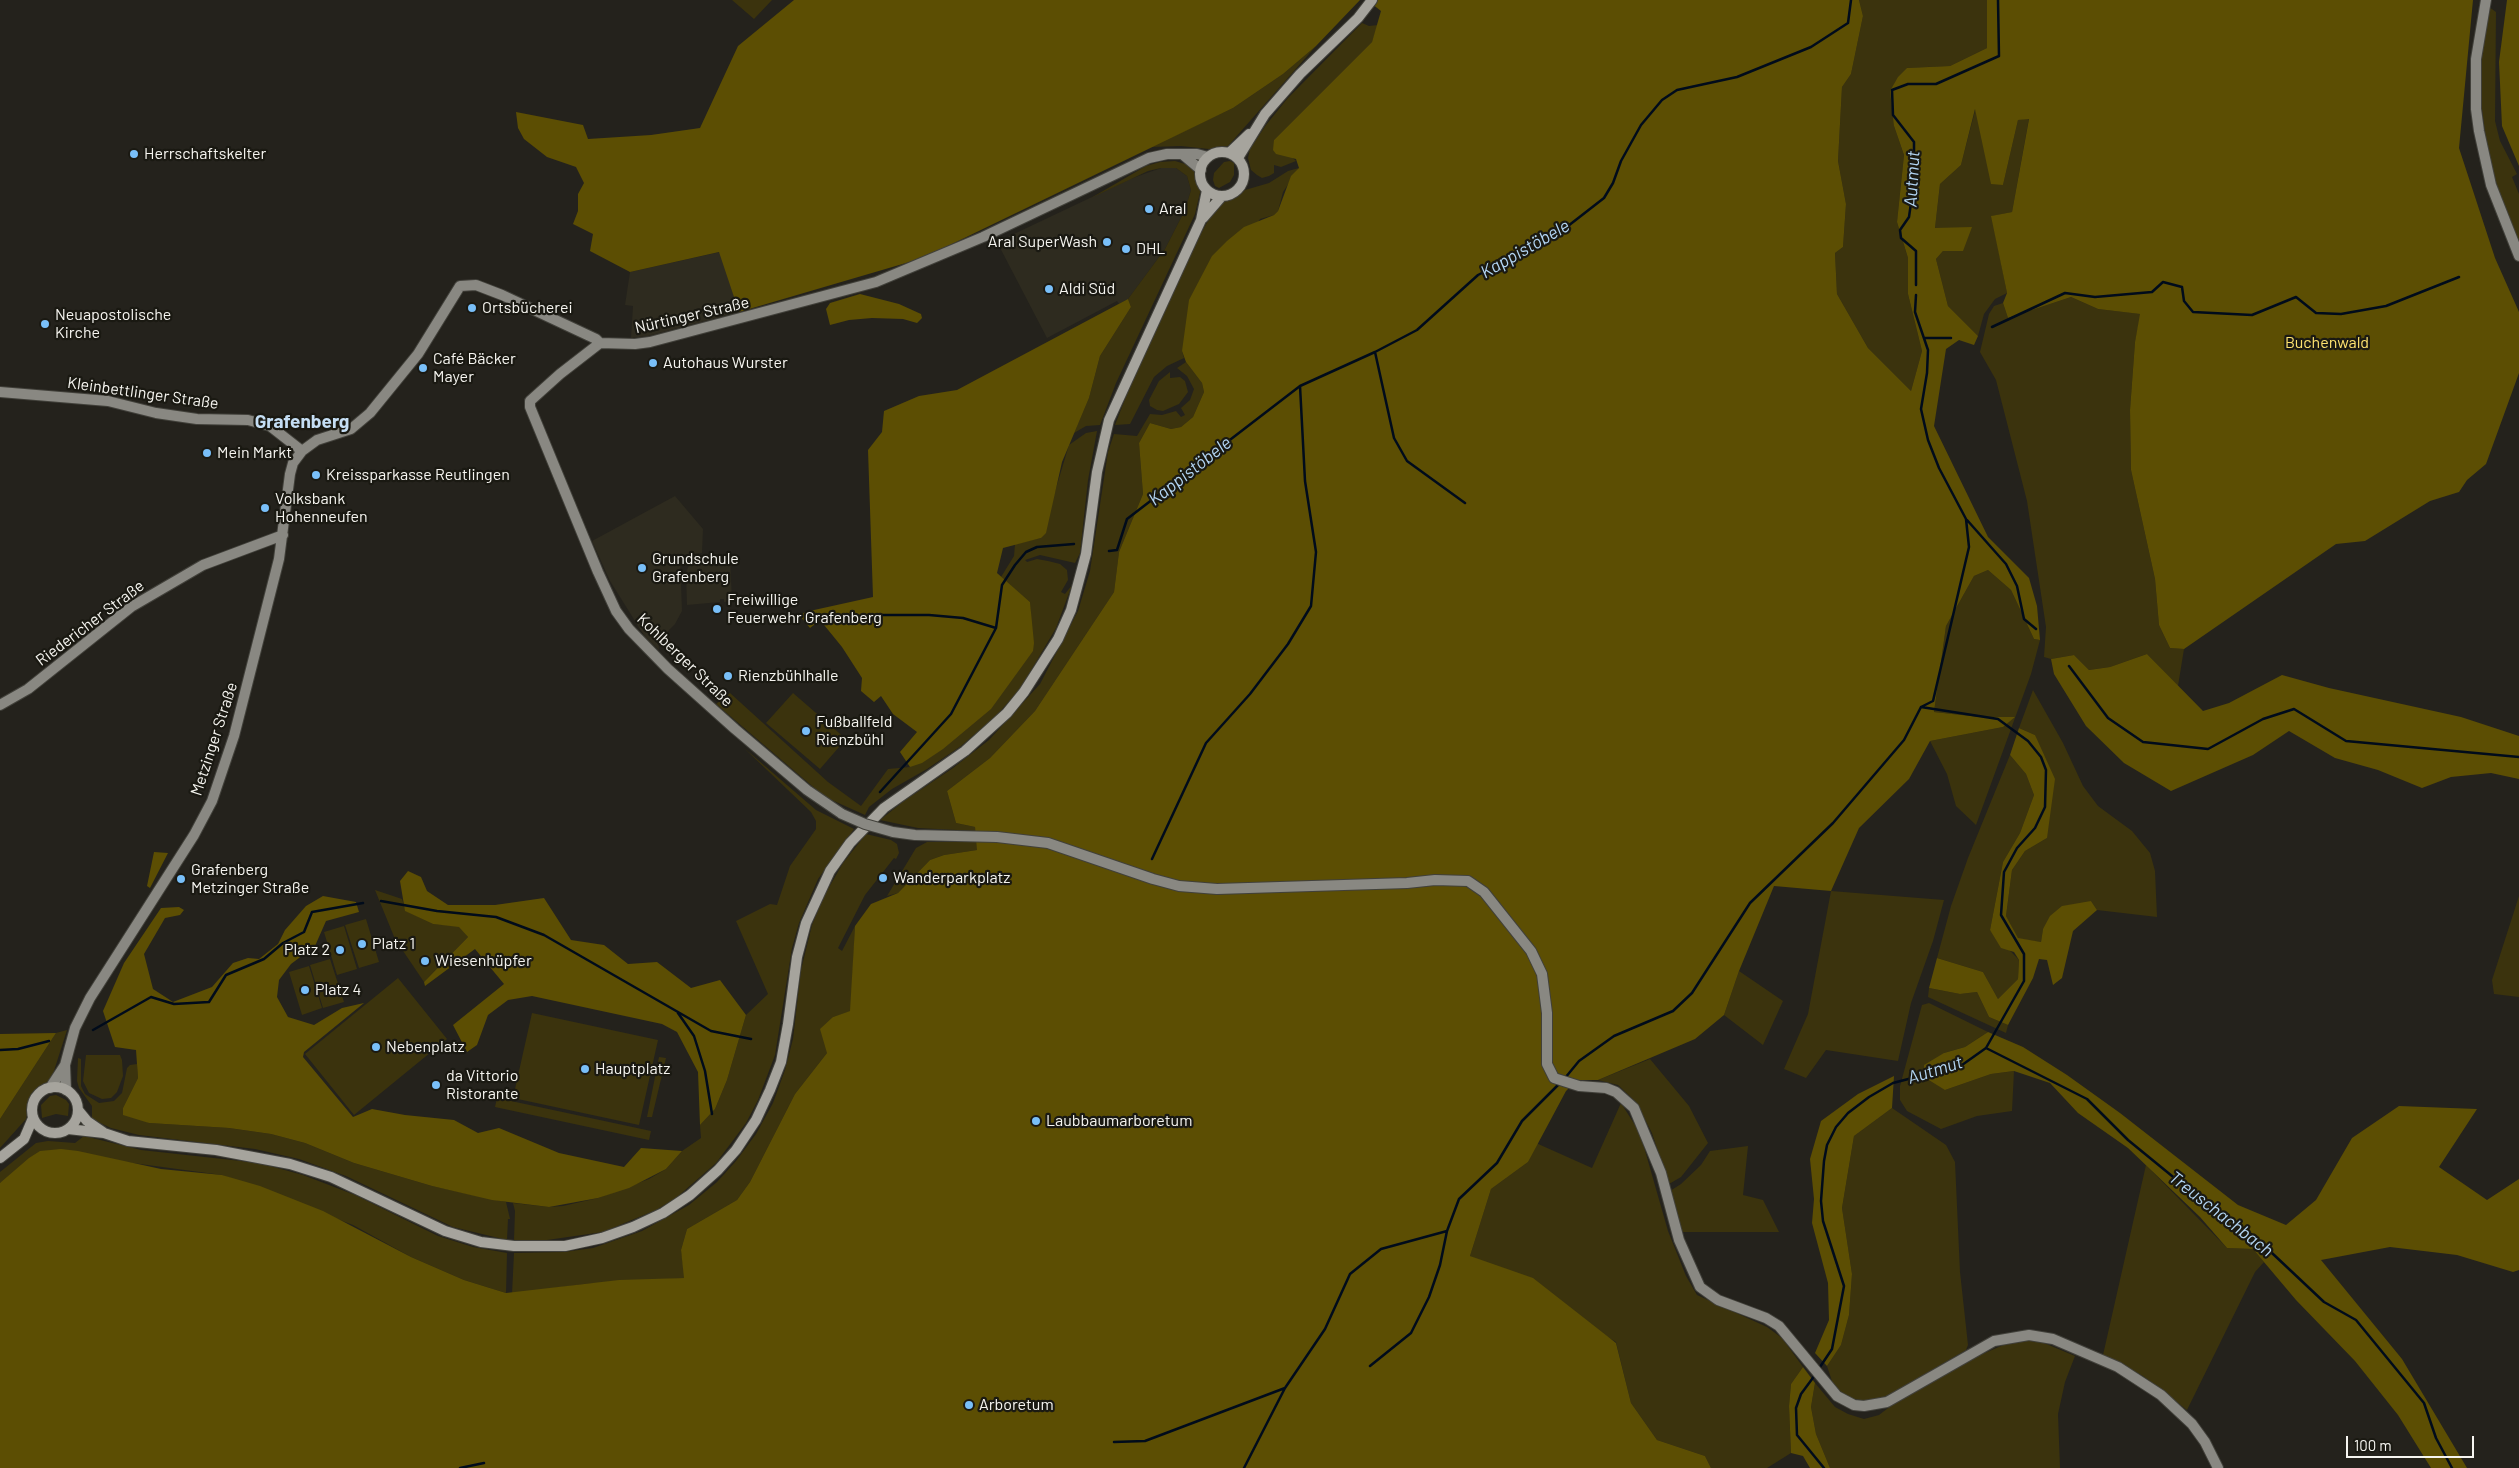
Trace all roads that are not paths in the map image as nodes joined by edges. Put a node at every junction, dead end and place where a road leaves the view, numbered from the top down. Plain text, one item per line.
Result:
1 (1372, 0) edge
2 (2486, 0) edge
3 (1182, 154) junction
4 (1234, 156) junction
5 (1208, 157) junction
6 (1200, 170) junction
7 (1207, 190) junction
8 (1222, 196) junction
9 (1201, 220) junction
10 (2519, 256) edge
11 (600, 343) junction
12 (0, 392) edge
13 (302, 451) junction
14 (283, 535) junction
15 (0, 706) edge
16 (65, 1065) junction
17 (50, 1088) junction
18 (66, 1090) junction
19 (78, 1110) junction
20 (33, 1118) junction
21 (68, 1129) junction
22 (42, 1130) junction
23 (104, 1133) junction
24 (24, 1139) junction
25 (0, 1158) edge
26 (2218, 1468) edge

1 - 4 main road
2 - 10 street
3 - 5 street, Nürtinger Straße
3 - 6 street
3 - 11 street, Nürtinger Straße
4 - 5 main road
4 - 8 main road
5 - 6 main road
6 - 7 main road
7 - 8 main road
7 - 9 main road
8 - 9 main road
9 - 23 main road
11 - 13 street, Nürtinger Straße
11 - 26 street, Kohlberger Straße, bridge
12 - 13 street, Kleinbettlinger Straße
13 - 14 street, Metzinger Straße
14 - 15 street, Riedericher Straße
14 - 16 street, Metzinger Straße
16 - 17 street, Metzinger Straße
16 - 18 street, Metzinger Straße
17 - 18 main road
17 - 20 main road
18 - 19 main road
19 - 21 main road
19 - 23 main road
20 - 22 main road
20 - 24 main road
21 - 22 main road
21 - 23 main road
22 - 24 main road
24 - 25 main road

